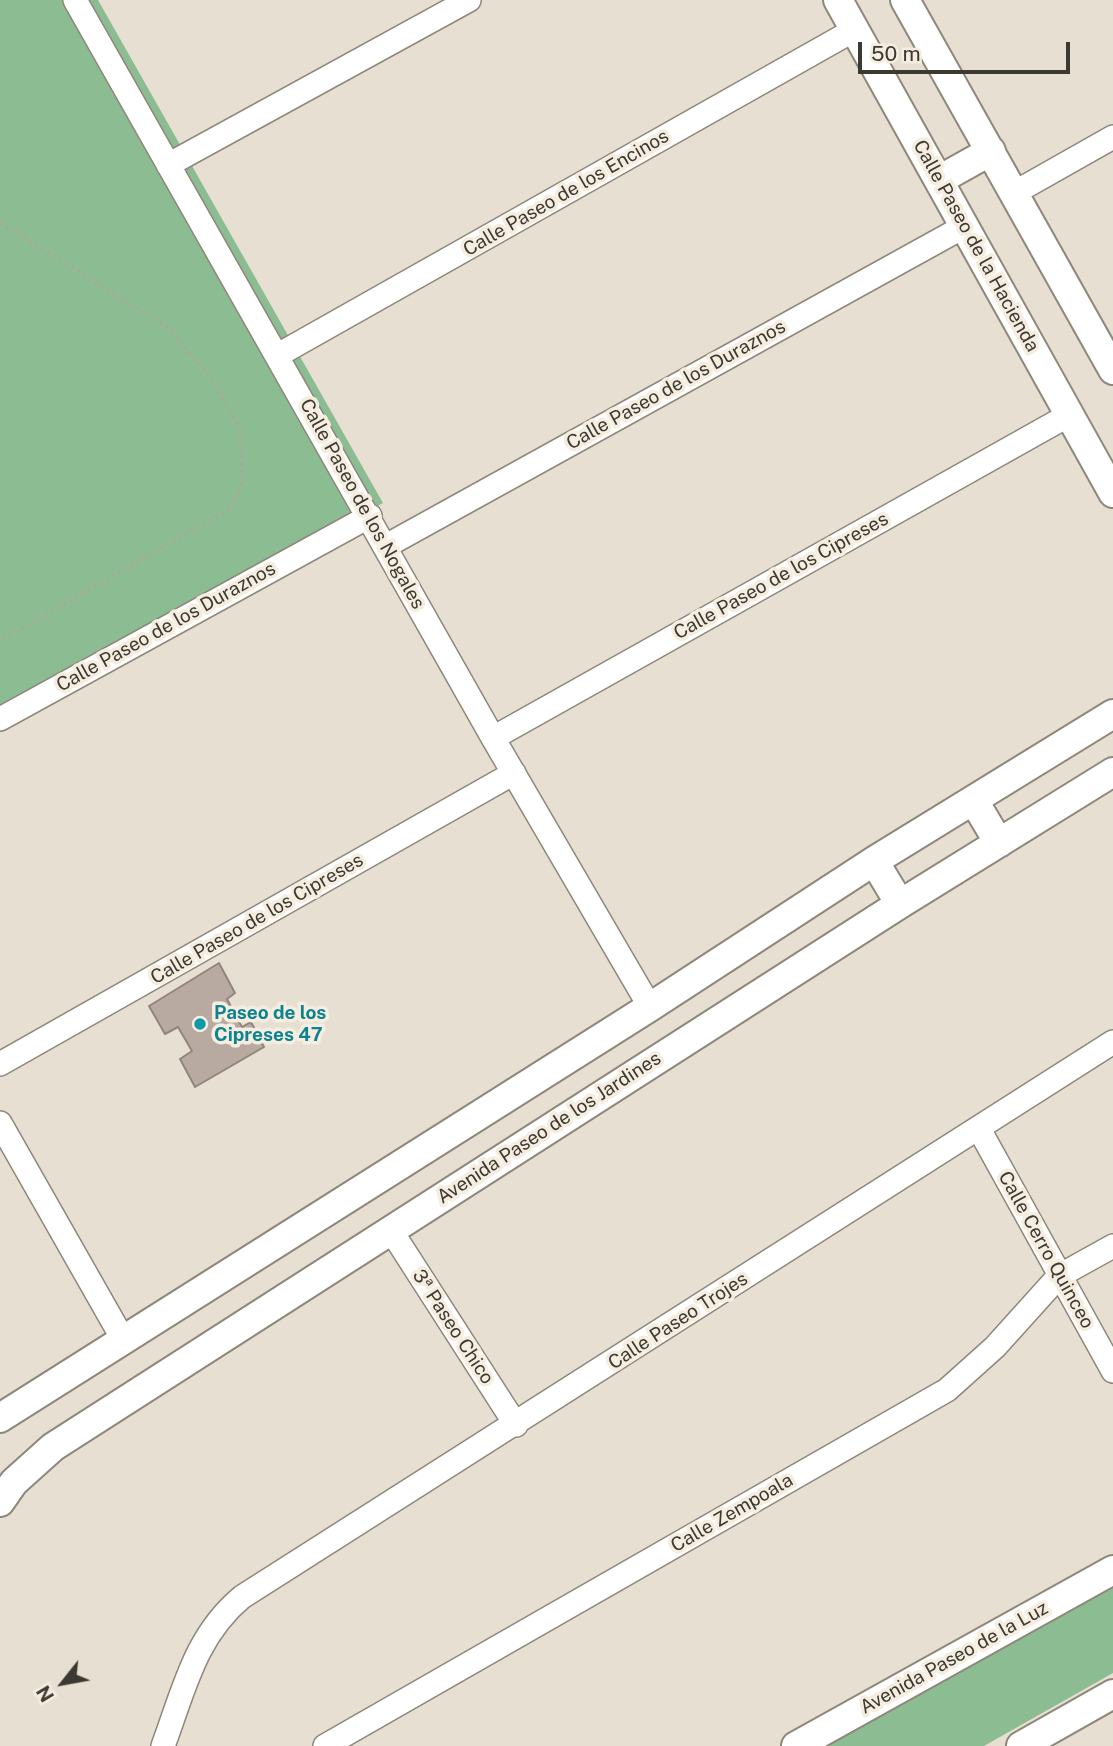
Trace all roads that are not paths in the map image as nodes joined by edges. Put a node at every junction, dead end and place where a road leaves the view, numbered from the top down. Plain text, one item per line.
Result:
1 (75, 0) edge
2 (469, 0) edge
3 (838, 0) edge
4 (913, 3) edge
5 (854, 30) junction
6 (1113, 137) edge
7 (991, 151) junction
8 (169, 165) junction
9 (939, 180) junction
10 (1014, 193) junction
11 (965, 226) junction
12 (278, 355) junction
13 (1113, 370) edge
14 (1069, 415) junction
15 (1113, 493) edge
16 (370, 516) junction
17 (386, 546) junction
18 (1113, 714) edge
19 (0, 719) edge
20 (493, 738) junction
21 (1113, 772) edge
22 (514, 773) junction
23 (974, 801) junction
24 (999, 843) junction
25 (874, 861) junction
26 (900, 904) junction
27 (650, 1007) junction
28 (1113, 1042) edge
29 (0, 1064) edge
30 (0, 1123) edge
31 (979, 1129) junction
32 (390, 1229) junction
33 (1113, 1245) edge
34 (1059, 1276) junction
35 (124, 1341) junction
36 (1113, 1371) edge
37 (0, 1418) edge
38 (516, 1425) junction
39 (0, 1502) edge
40 (1113, 1570) edge
41 (1113, 1694) edge
42 (163, 1746) edge
43 (325, 1746) edge
44 (796, 1746) edge
45 (1021, 1746) edge

1 - 8 street, Calle Paseo de los Nogales
2 - 8 street
3 - 5 street, Calle Paseo de la Hacienda
4 - 7 street
5 - 9 street, Calle Paseo de la Hacienda
5 - 12 street, Calle Paseo de los Encinos
6 - 10 street
7 - 9 street
7 - 10 street
8 - 12 street, Calle Paseo de los Nogales
9 - 11 street, Calle Paseo de la Hacienda
10 - 13 street
11 - 14 street, Calle Paseo de la Hacienda
11 - 17 street, Calle Paseo de los Duraznos
12 - 16 street, Calle Paseo de los Nogales
14 - 15 street, Calle Paseo de la Hacienda
14 - 20 street, Calle Paseo de los Cipreses
16 - 17 street, Calle Paseo de los Nogales
16 - 19 street, Calle Paseo de los Duraznos
17 - 20 street, Calle Paseo de los Nogales
18 - 23 street
20 - 22 street, Calle Paseo de los Nogales
21 - 24 street, Avenida Paseo de los Jardines
22 - 27 street, Calle Paseo de los Nogales
22 - 29 street, Calle Paseo de los Cipreses
23 - 24 street
23 - 25 street
24 - 26 street, Avenida Paseo de los Jardines
25 - 26 street
25 - 27 street
26 - 32 street, Avenida Paseo de los Jardines
27 - 35 street
28 - 31 street, Calle Paseo Trojes
30 - 35 street
31 - 34 street, Calle Cerro Quinceo
31 - 38 street, Calle Paseo Trojes
32 - 38 street, 3ª Paseo Chico
32 - 39 street, Avenida Paseo de los Jardines
33 - 34 street, Calle Zempoala
34 - 36 street, Calle Cerro Quinceo
34 - 43 street, Calle Zempoala
35 - 37 street
38 - 42 street, Calle Paseo Trojes
40 - 44 street, Avenida Paseo de la Luz
41 - 45 street

